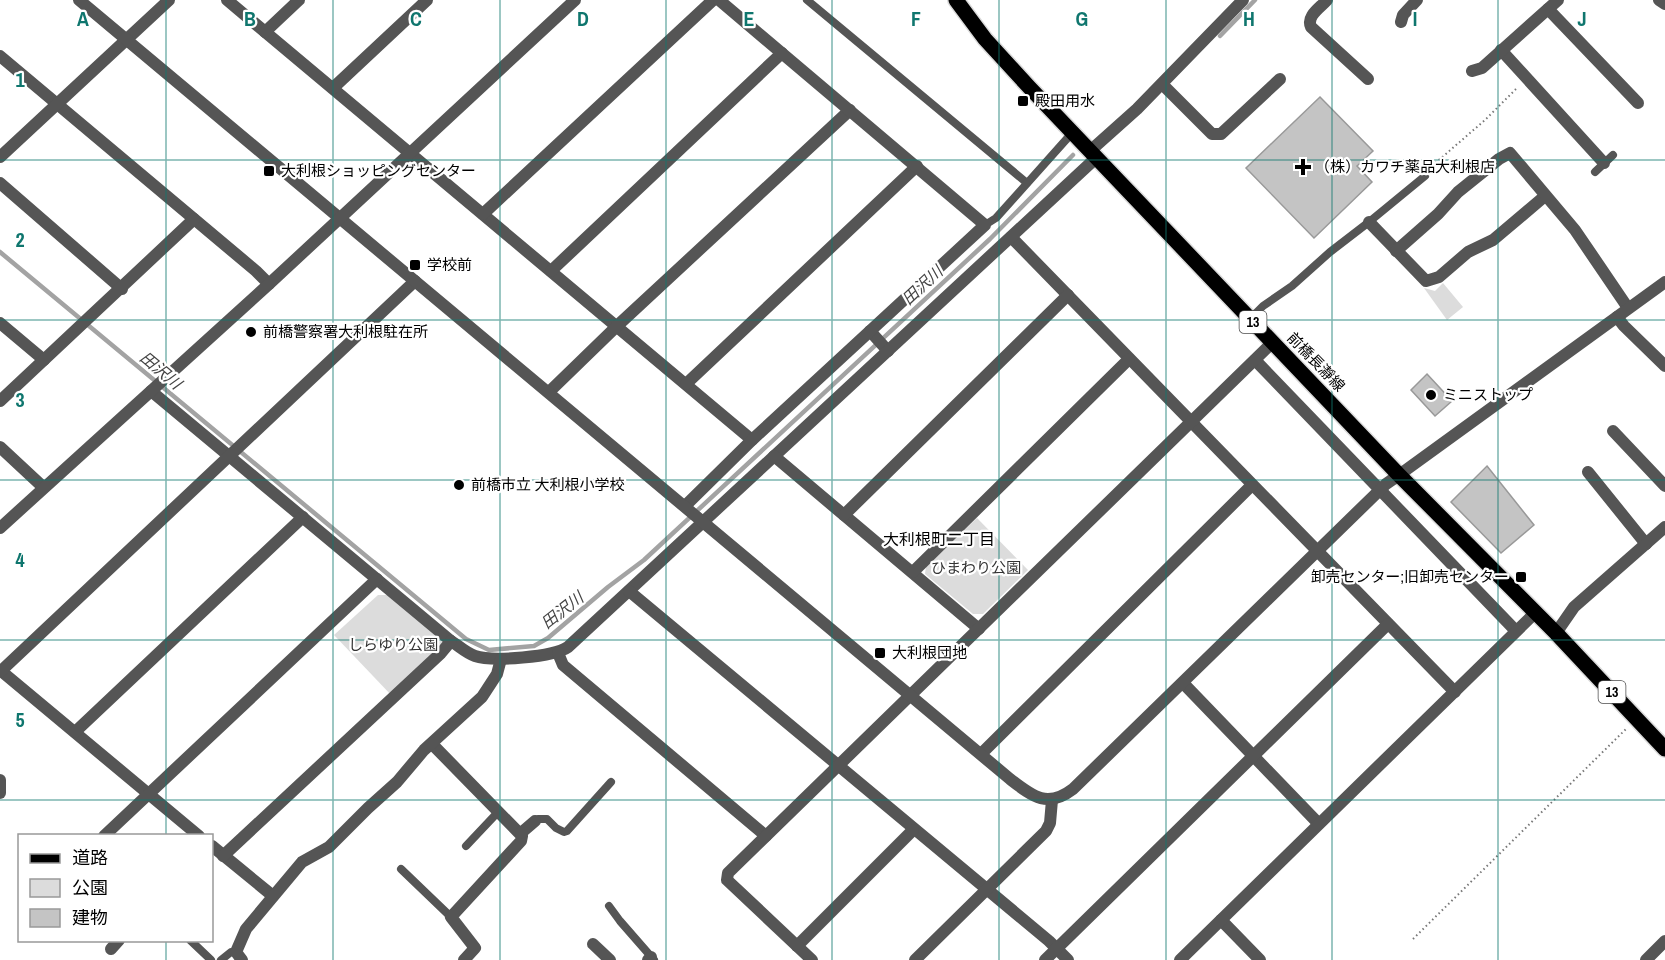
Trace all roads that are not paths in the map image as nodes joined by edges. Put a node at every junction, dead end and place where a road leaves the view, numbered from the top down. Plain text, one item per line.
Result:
1 (79, 0) edge
2 (170, 0) edge
3 (226, 0) edge
4 (299, 0) edge
5 (427, 0) edge
6 (575, 0) edge
7 (714, 0) edge
8 (719, 0) edge
9 (807, 0) edge
10 (956, 0) edge
11 (1243, 0) edge
12 (1327, 0) edge
13 (1418, 0) edge
14 (1558, 0) edge
15 (1659, 0) edge
16 (1665, 4) edge
17 (1548, 9) junction
18 (1401, 22) dead end
19 (266, 32) junction
20 (127, 40) junction
21 (1501, 50) junction
22 (782, 53) junction
23 (0, 56) edge
24 (1472, 72) dead end
25 (1280, 79) dead end
26 (1368, 80) dead end
27 (1161, 84) junction
28 (333, 88) junction
29 (1638, 103) dead end
30 (58, 104) junction
31 (850, 110) junction
32 (1072, 133) junction
33 (411, 153) junction
34 (1093, 154) junction
35 (0, 157) edge
36 (1604, 163) dead end
37 (917, 166) junction
38 (1425, 176) road end
39 (0, 183) edge
40 (1027, 183) junction
41 (1545, 196) junction
42 (483, 214) junction
43 (339, 218) junction
44 (194, 219) junction
45 (1369, 222) junction
46 (985, 225) junction
47 (1011, 237) junction
48 (1396, 251) junction
49 (551, 271) junction
50 (415, 281) junction
51 (1665, 282) edge
52 (269, 284) junction
53 (122, 289) junction
54 (1068, 295) junction
55 (1628, 308) junction
56 (1617, 317) junction
57 (1250, 319) junction
58 (0, 323) edge
59 (617, 326) junction
60 (870, 331) junction
61 (1273, 342) junction
62 (888, 351) junction
63 (1130, 359) junction
64 (44, 360) junction
65 (1255, 360) junction
66 (1665, 366) edge
67 (686, 384) junction
68 (151, 391) junction
69 (549, 392) junction
70 (0, 401) edge
71 (1192, 421) junction
72 (1613, 431) dead end
73 (752, 440) junction
74 (0, 447) edge
75 (230, 456) junction
76 (774, 456) junction
77 (1588, 472) dead end
78 (1399, 475) junction
79 (1252, 485) junction
80 (1665, 486) edge
81 (43, 487) junction
82 (1381, 490) junction
83 (685, 506) junction
84 (844, 515) junction
85 (303, 517) junction
86 (703, 521) junction
87 (1665, 527) edge
88 (0, 528) edge
89 (1646, 544) junction
90 (1318, 551) junction
91 (912, 572) junction
92 (377, 579) junction
93 (629, 591) junction
94 (1536, 612) junction
95 (1388, 624) junction
96 (979, 628) junction
97 (1516, 631) junction
98 (1557, 634) junction
99 (451, 641) junction
100 (558, 653) junction
101 (501, 659) junction
102 (0, 670) edge
103 (1183, 683) junction
104 (1455, 692) junction
105 (911, 695) junction
106 (75, 732) junction
107 (432, 744) junction
108 (1665, 749) edge
109 (982, 753) junction
110 (1253, 756) junction
111 (838, 766) junction
112 (0, 780) edge
113 (610, 782) dead end
114 (0, 793) edge
115 (148, 794) junction
116 (1052, 800) junction
117 (499, 811) junction
118 (535, 821) joint
119 (1318, 823) junction
120 (913, 830) junction
121 (521, 833) junction
122 (106, 834) edge
123 (197, 834) edge
124 (766, 836) junction
125 (466, 846) dead end
126 (213, 847) edge
127 (224, 856) junction
128 (400, 869) dead end
129 (987, 890) junction
130 (273, 896) junction
131 (609, 906) dead end
132 (451, 917) junction
133 (1221, 920) junction
134 (1665, 941) edge
135 (192, 942) edge
136 (593, 944) dead end
137 (797, 946) junction
138 (1057, 949) junction
139 (239, 956) edge
140 (651, 959) edge
141 (211, 960) edge
142 (221, 960) edge
143 (465, 960) edge
144 (610, 960) edge
145 (812, 960) edge
146 (915, 960) edge
147 (1045, 960) edge
148 (1068, 960) edge
149 (1180, 960) edge
150 (1260, 960) edge
151 (1646, 960) edge

1 - 20 street
2 - 20 street
3 - 19 street
4 - 19 street
5 - 28 street
6 - 33 street
7 - 42 street
8 - 22 street
9 - 40 lane
10 - 32 main road, 前橋長瀞線 / 13
11 - 27 street
12 - 26 street
13 - 18 street
14 - 17 street
15 - 16 street
17 - 21 street
17 - 29 street
19 - 28 street
20 - 30 street
20 - 43 street
21 - 24 street
21 - 36 street
22 - 31 street
22 - 49 street
23 - 30 street
25 - 27 street
27 - 34 street
28 - 33 street
30 - 35 street
30 - 44 street
31 - 37 street
31 - 59 street
32 - 34 main road, 前橋長瀞線 / 13
32 - 40 lane
33 - 42 street
33 - 43 street
34 - 47 street
34 - 57 main road, 前橋長瀞線 / 13
37 - 46 street
37 - 67 street
38 - 45 lane
39 - 53 street
40 - 46 lane
41 - 48 street
41 - 48 street
41 - 55 street
42 - 49 street
43 - 50 street
43 - 52 street
44 - 52 street
44 - 53 street
45 - 48 street
45 - 57 lane
46 - 60 street
47 - 54 street
47 - 62 street
49 - 59 street
50 - 69 street
50 - 75 street
51 - 55 street
52 - 68 street
53 - 64 street
54 - 63 street
54 - 84 street
55 - 56 street
56 - 66 street
56 - 78 street
57 - 61 main road, 前橋長瀞線 / 13
58 - 64 street
59 - 67 street
59 - 69 street
60 - 62 street
60 - 73 street
61 - 65 street
61 - 78 main road, 前橋長瀞線 / 13
62 - 76 street
63 - 71 street
63 - 91 street
64 - 70 street
65 - 71 street
65 - 82 street
67 - 73 street
68 - 75 street
68 - 81 street
69 - 83 street
71 - 79 street
71 - 96 street
72 - 80 street
73 - 83 street
74 - 81 street
75 - 85 street
75 - 102 street
76 - 84 street
76 - 86 street
77 - 89 street
78 - 82 street
78 - 94 main road, 前橋長瀞線 / 13
79 - 90 street
79 - 109 street
81 - 88 street
82 - 90 street
82 - 97 street
83 - 86 street
84 - 91 street
85 - 92 street
85 - 106 street
86 - 93 street
86 - 105 street
87 - 89 street
89 - 98 street
90 - 95 street
90 - 103 street
91 - 96 street
92 - 99 street
92 - 115 street
93 - 100 street
93 - 111 street
94 - 97 street
94 - 98 main road, 前橋長瀞線 / 13
95 - 104 street
95 - 110 street
96 - 105 street
97 - 104 street
98 - 108 main road, 13
99 - 101 street
99 - 127 street
100 - 101 street
100 - 124 street
101 - 107 street
102 - 106 street
103 - 110 street
103 - 116 street
104 - 119 street
105 - 109 street
105 - 111 street
106 - 115 street
107 - 117 street
107 - 130 street
109 - 116 street
110 - 119 street
110 - 138 street
111 - 120 street
111 - 124 street
112 - 114 street
113 - 118 lane
115 - 122 street
115 - 123 street
116 - 129 street
117 - 121 street
117 - 125 lane
118 - 121 street
119 - 133 street
120 - 129 street
120 - 137 street
121 - 132 street
124 - 137 street
126 - 127 street
127 - 130 street
128 - 132 lane
129 - 138 street
129 - 146 street
130 - 139 street
131 - 140 lane
132 - 143 street
133 - 149 street
133 - 150 street
134 - 151 street
135 - 141 lane
136 - 144 street
137 - 145 street
138 - 147 street
138 - 148 street
139 - 142 lane

